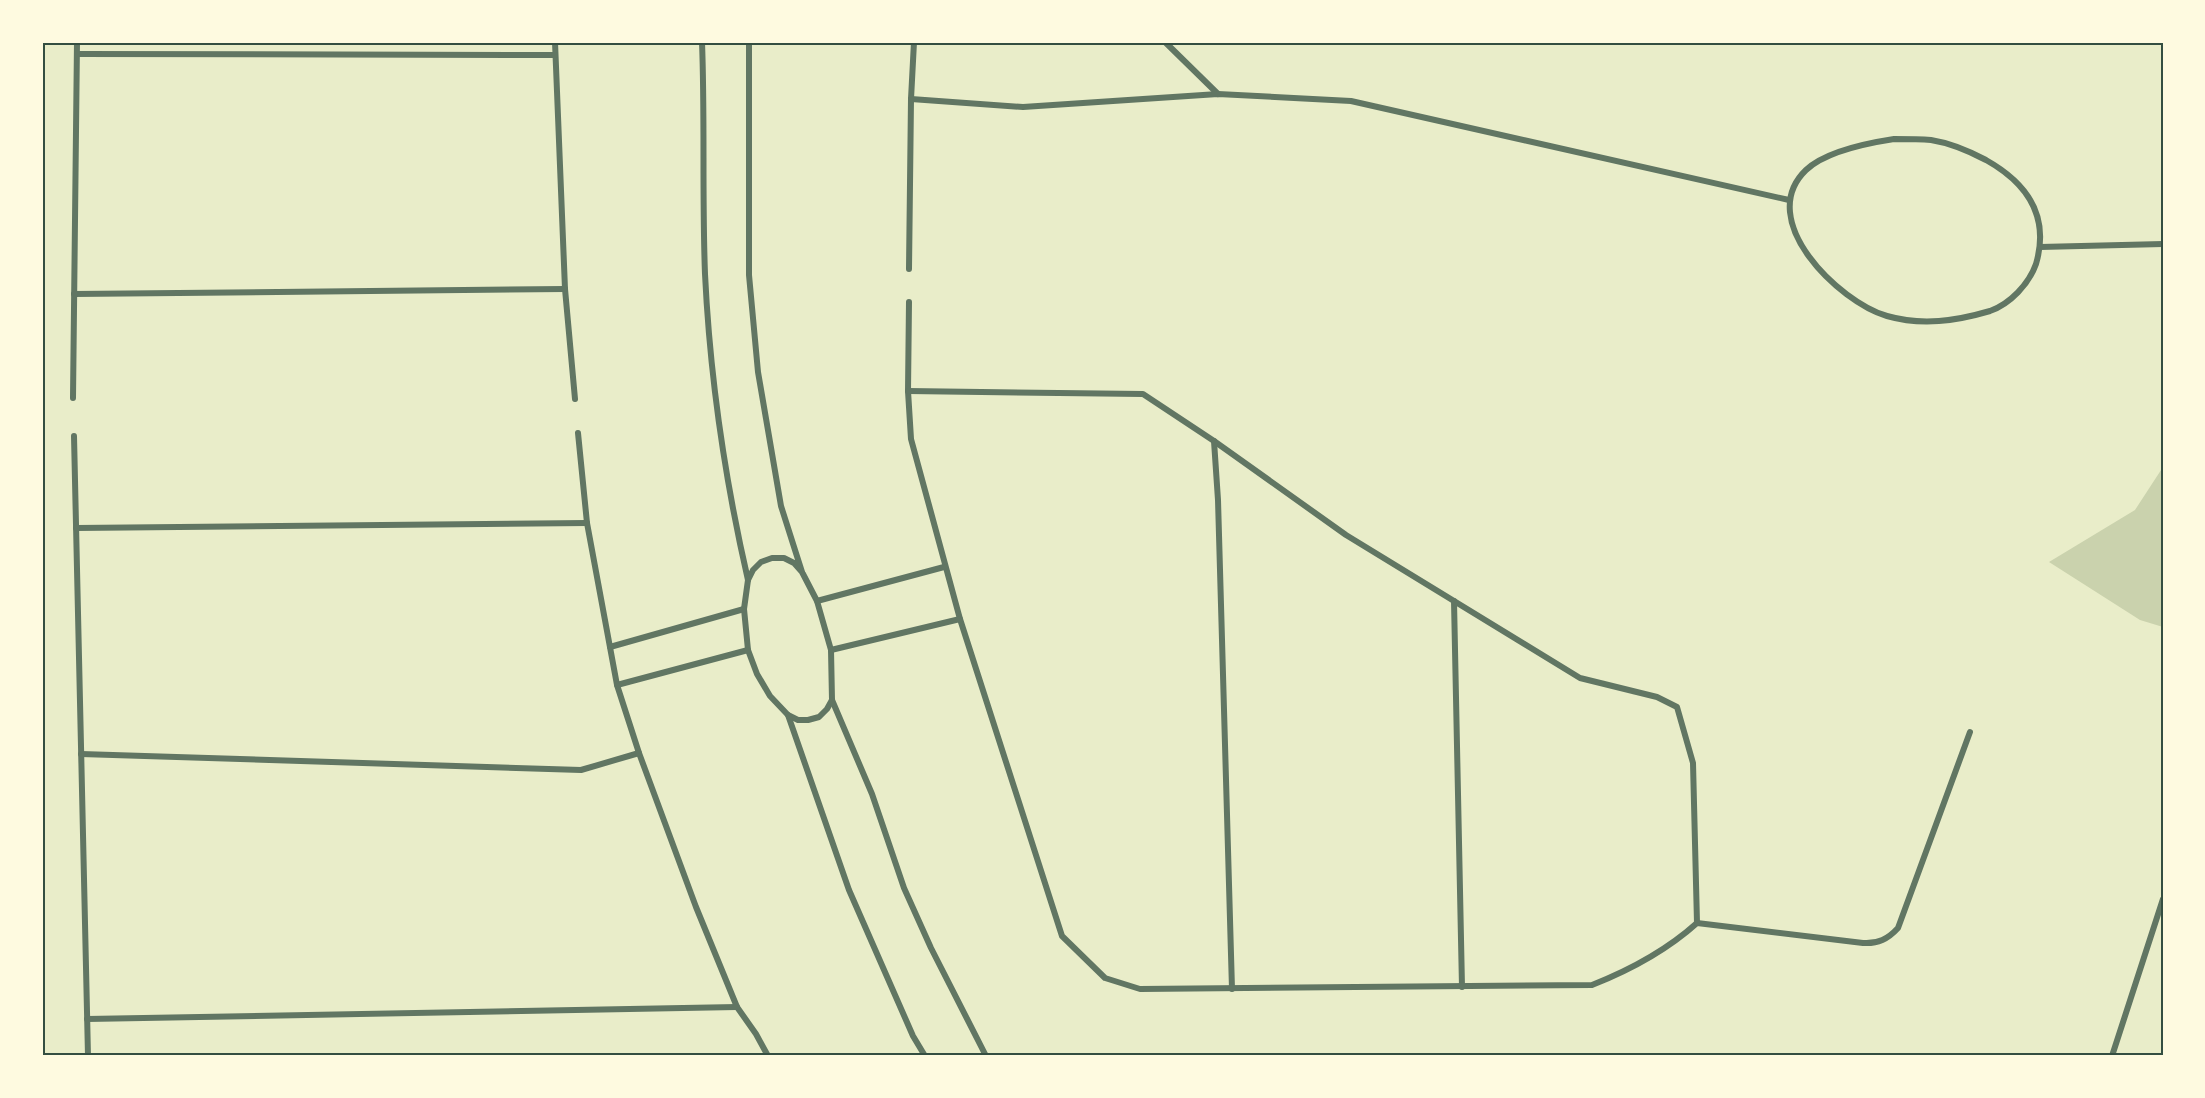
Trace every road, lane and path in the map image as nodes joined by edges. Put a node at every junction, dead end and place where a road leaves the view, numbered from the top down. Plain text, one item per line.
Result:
1 (77, 42) edge
2 (555, 42) edge
3 (702, 42) edge
4 (749, 42) edge
5 (914, 42) edge
6 (1165, 42) edge
7 (76, 54) junction
8 (555, 55) junction
9 (1218, 94) junction
10 (911, 99) junction
11 (1790, 200) junction
12 (2163, 244) edge
13 (2040, 247) junction
14 (909, 268) dead end
15 (565, 289) junction
16 (74, 294) junction
17 (909, 302) dead end
18 (908, 391) junction
19 (73, 398) dead end
20 (575, 399) dead end
21 (578, 433) dead end
22 (74, 436) dead end
23 (1214, 441) junction
24 (587, 522) junction
25 (76, 528) junction
26 (944, 567) junction
27 (802, 572) junction
28 (748, 580) junction
29 (817, 601) junction
30 (1454, 602) junction
31 (744, 609) junction
32 (960, 619) junction
33 (610, 647) junction
34 (748, 650) junction
35 (831, 650) junction
36 (617, 685) junction
37 (831, 700) junction
38 (788, 715) junction
39 (1970, 732) dead end
40 (639, 753) junction
41 (81, 754) junction
42 (2163, 899) edge
43 (1697, 923) junction
44 (1462, 987) junction
45 (1232, 988) junction
46 (737, 1007) junction
47 (87, 1019) junction
48 (88, 1056) edge
49 (768, 1056) edge
50 (925, 1056) edge
51 (986, 1056) edge
52 (2112, 1056) edge

1 - 7 street
2 - 8 street
3 - 28 street
4 - 27 street
5 - 10 street
6 - 9 street
7 - 8 street
7 - 16 street
8 - 15 street
9 - 10 street
9 - 11 street
10 - 14 street
11 - 13 street
11 - 13 street
12 - 13 street
15 - 16 street
15 - 20 street
16 - 19 street
17 - 18 street
18 - 23 street
18 - 26 street
21 - 24 street
22 - 25 street
23 - 30 street
23 - 45 street
24 - 25 street
24 - 33 street
25 - 41 street
26 - 29 street
26 - 32 street
27 - 28 street
27 - 29 street
28 - 31 street
29 - 35 street
30 - 43 street
30 - 44 street
31 - 33 street
31 - 34 street
32 - 35 street
32 - 45 street
33 - 36 street
34 - 36 street
34 - 38 street
35 - 37 street
36 - 40 street
37 - 38 street
37 - 51 street
38 - 50 street
39 - 43 street
40 - 41 street
40 - 46 street
41 - 47 street
42 - 52 street
43 - 44 street
44 - 45 street
46 - 47 street
46 - 49 street
47 - 48 street

